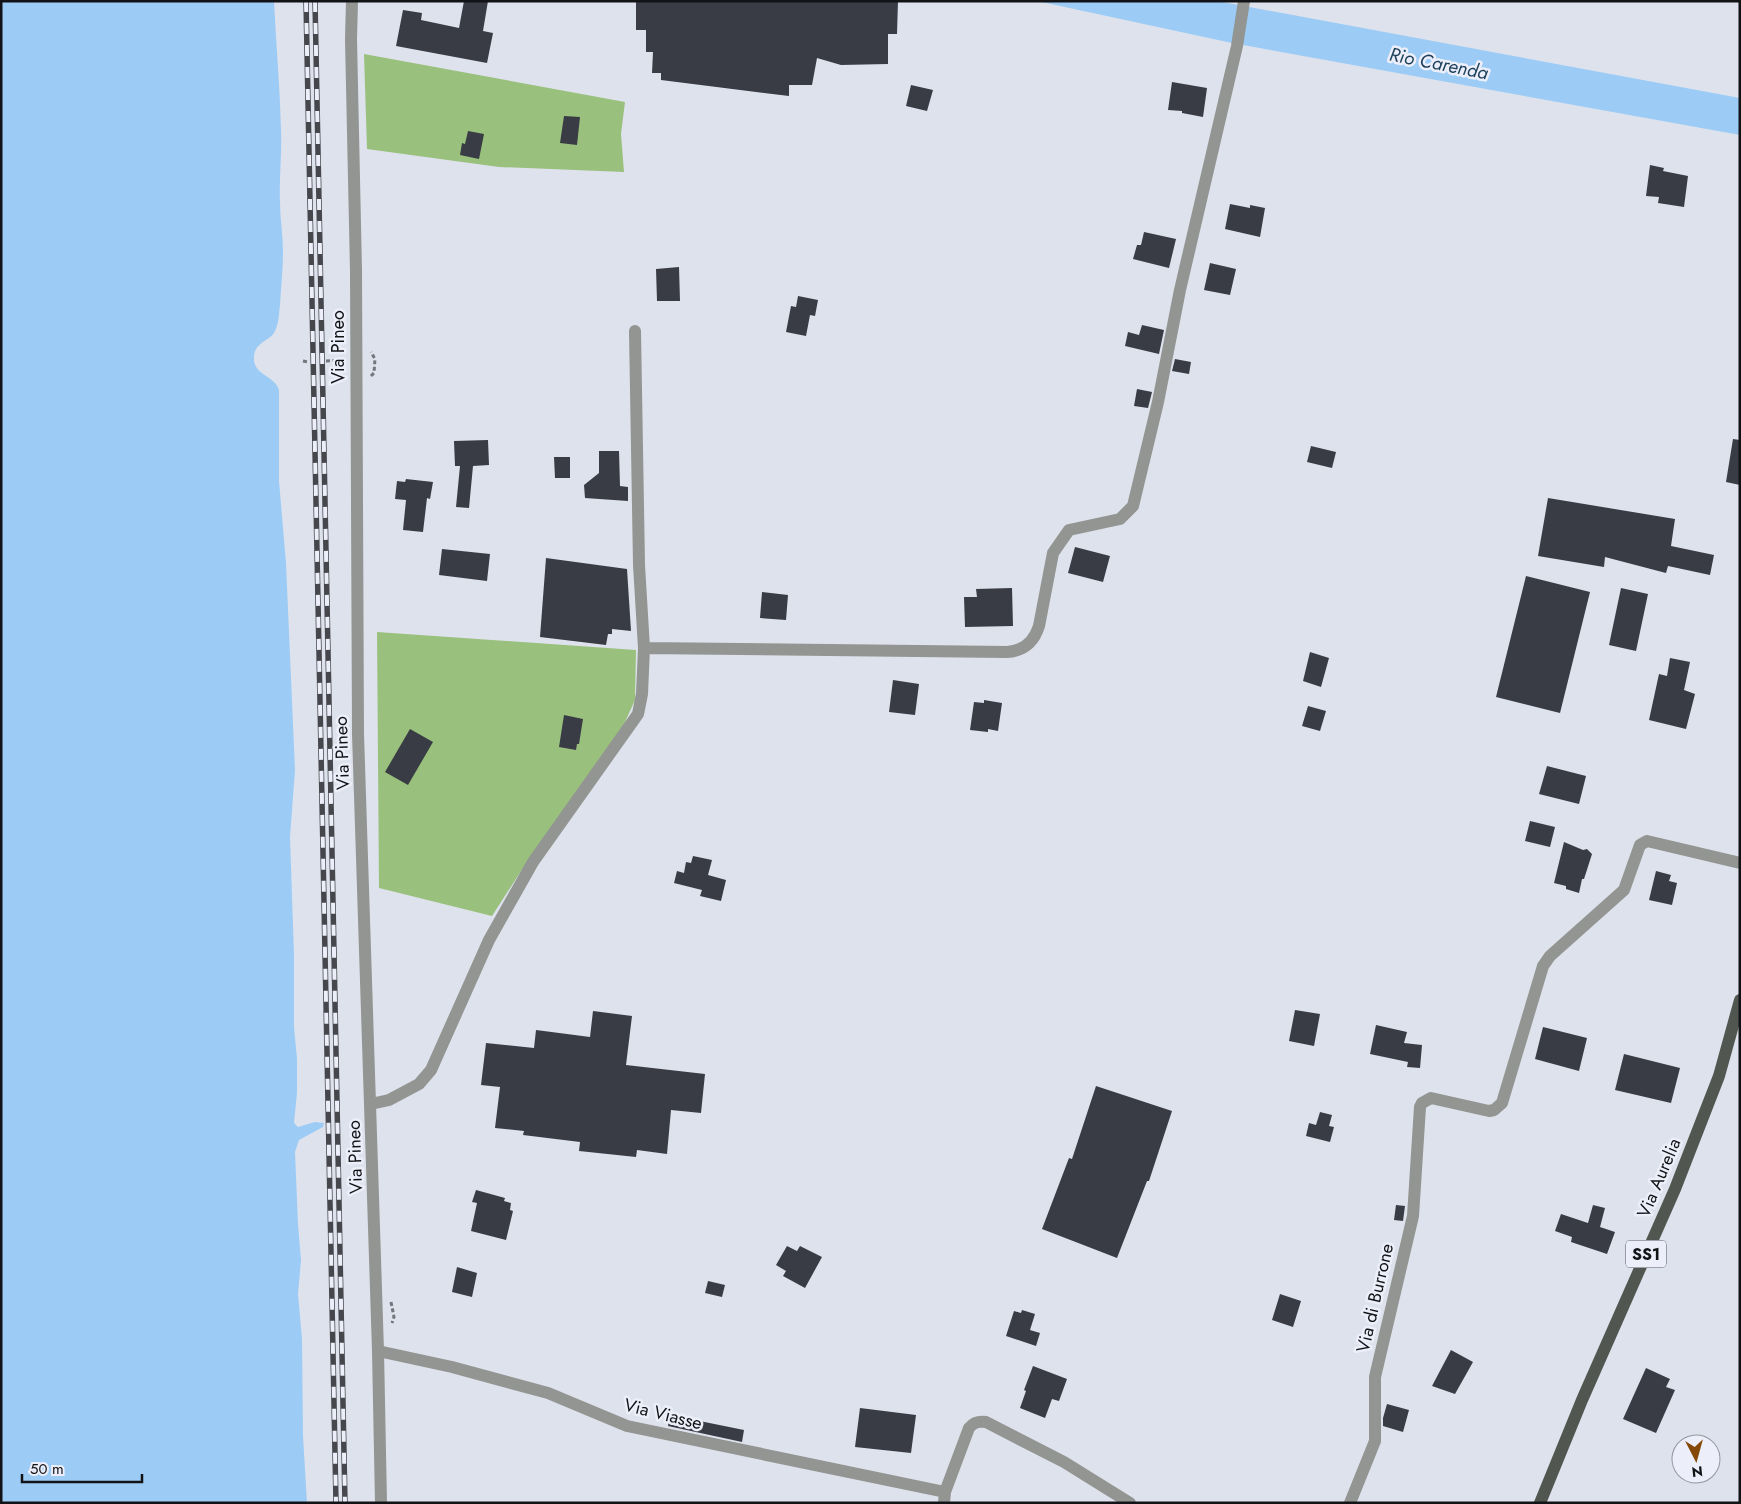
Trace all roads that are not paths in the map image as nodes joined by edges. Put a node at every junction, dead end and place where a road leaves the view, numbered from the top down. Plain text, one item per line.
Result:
1 (352, 1) edge
2 (1244, 3) edge
3 (635, 332) dead end
4 (644, 648) junction
5 (1740, 863) edge
6 (1740, 1000) edge
7 (371, 1104) junction
8 (378, 1351) junction
9 (945, 1497) edge
10 (381, 1503) edge
11 (1130, 1503) edge
12 (1350, 1503) edge
13 (1540, 1503) edge

1 - 7 street, Via Pineo
2 - 4 street
3 - 4 street
4 - 7 street
5 - 12 street, Via di Burrone
6 - 13 main road, Via Aurelia / SS1
7 - 8 street, Via Pineo
8 - 9 street, Via Viasse
8 - 10 street, Via Pineo
9 - 11 street

